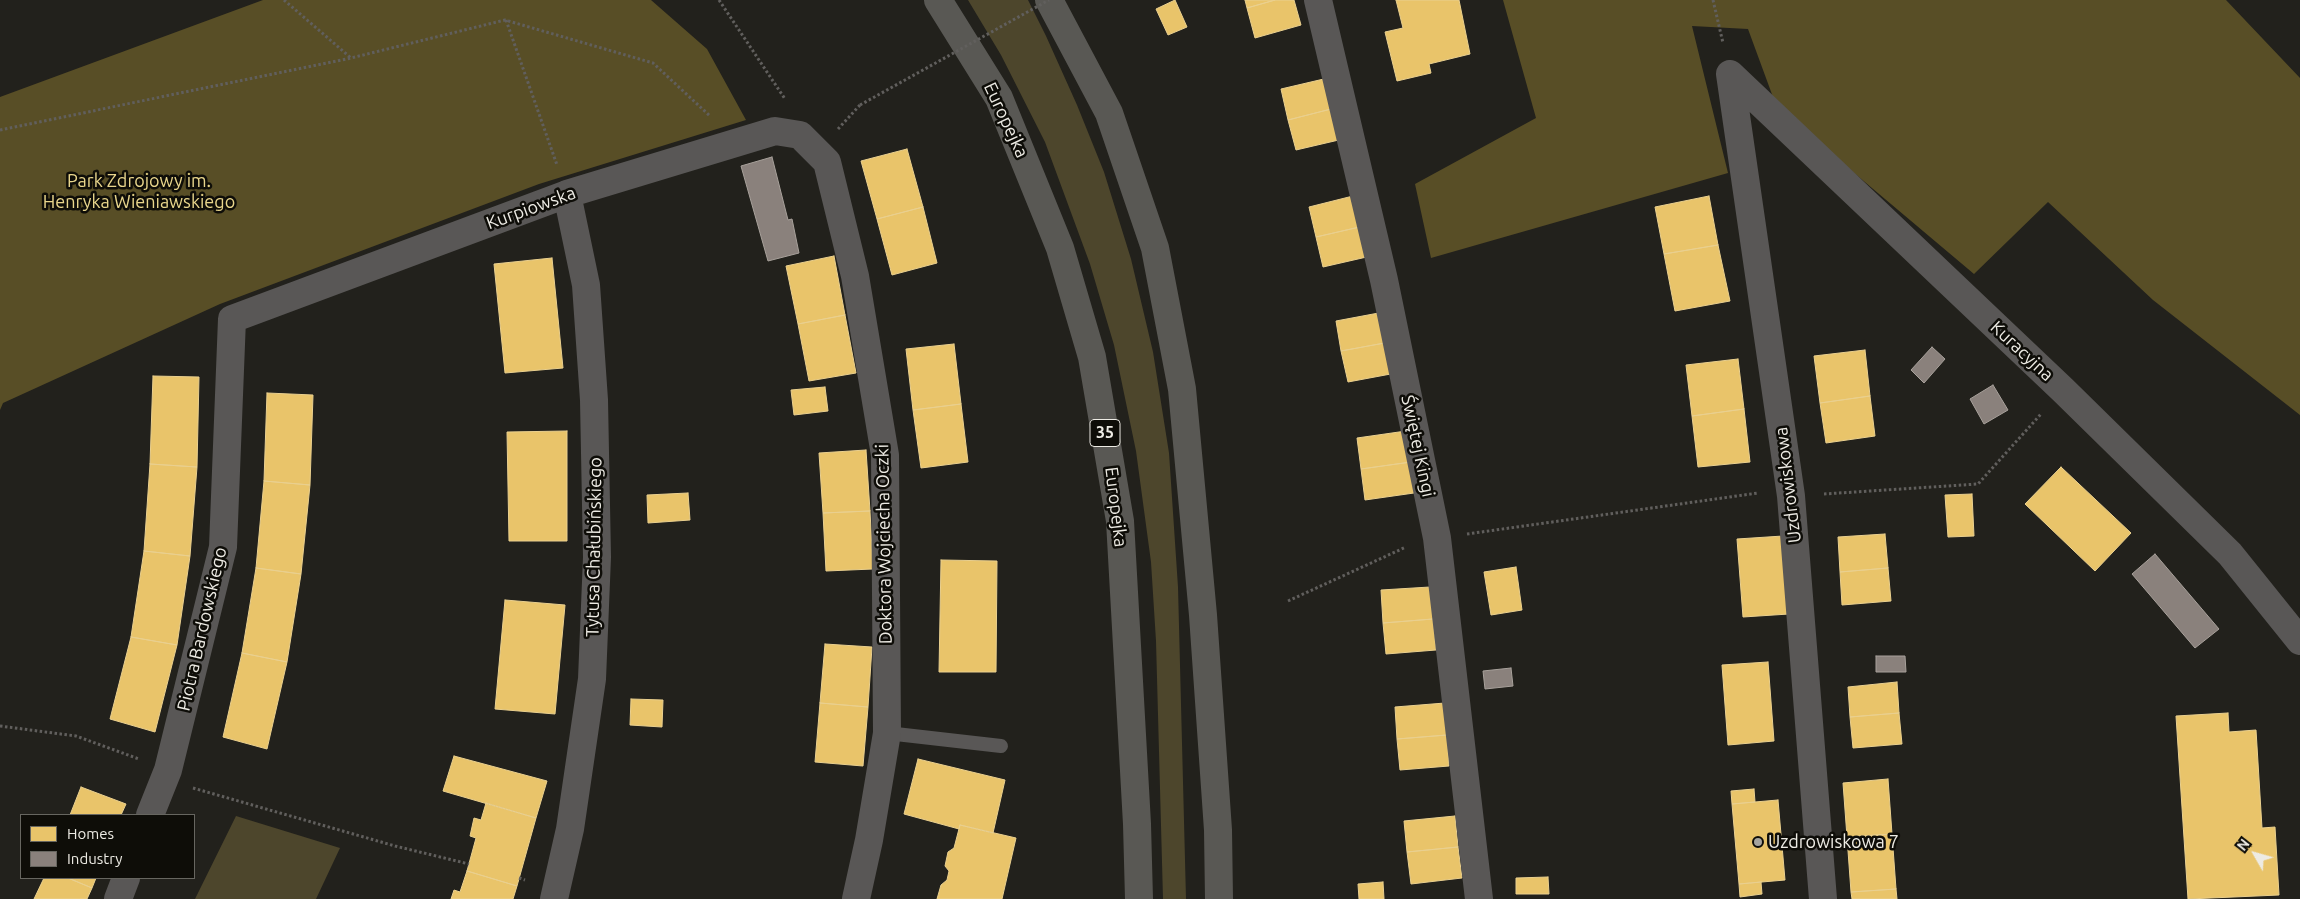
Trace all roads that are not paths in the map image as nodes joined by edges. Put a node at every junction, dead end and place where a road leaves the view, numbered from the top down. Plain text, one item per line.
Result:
1 (938, 0) edge
2 (1049, 0) edge
3 (1318, 0) edge
4 (1730, 74) joint
5 (826, 162) joint
6 (567, 194) junction
7 (232, 319) joint
8 (2300, 641) edge
9 (887, 733) junction
10 (1001, 746) dead end
11 (150, 814) edge
12 (126, 879) edge
13 (118, 899) edge
14 (554, 899) edge
15 (856, 899) edge
16 (1139, 899) edge
17 (1219, 899) edge
18 (1479, 899) edge
19 (1824, 899) edge

1 - 16 main road, Europejka / 35
2 - 17 main road
3 - 18 street, Świętej Kingi
4 - 8 street, Kuracyjna
4 - 19 street, Uzdrowiskowa
5 - 6 street, Kurpiowska
5 - 9 street, Doktora Wojciecha Oczki
6 - 7 street, Kurpiowska
6 - 14 street, Tytusa Chałubińskiego
7 - 11 street, Piotra Bardowskiego
9 - 10 lane
9 - 15 street, Doktora Wojciecha Oczki
12 - 13 street

